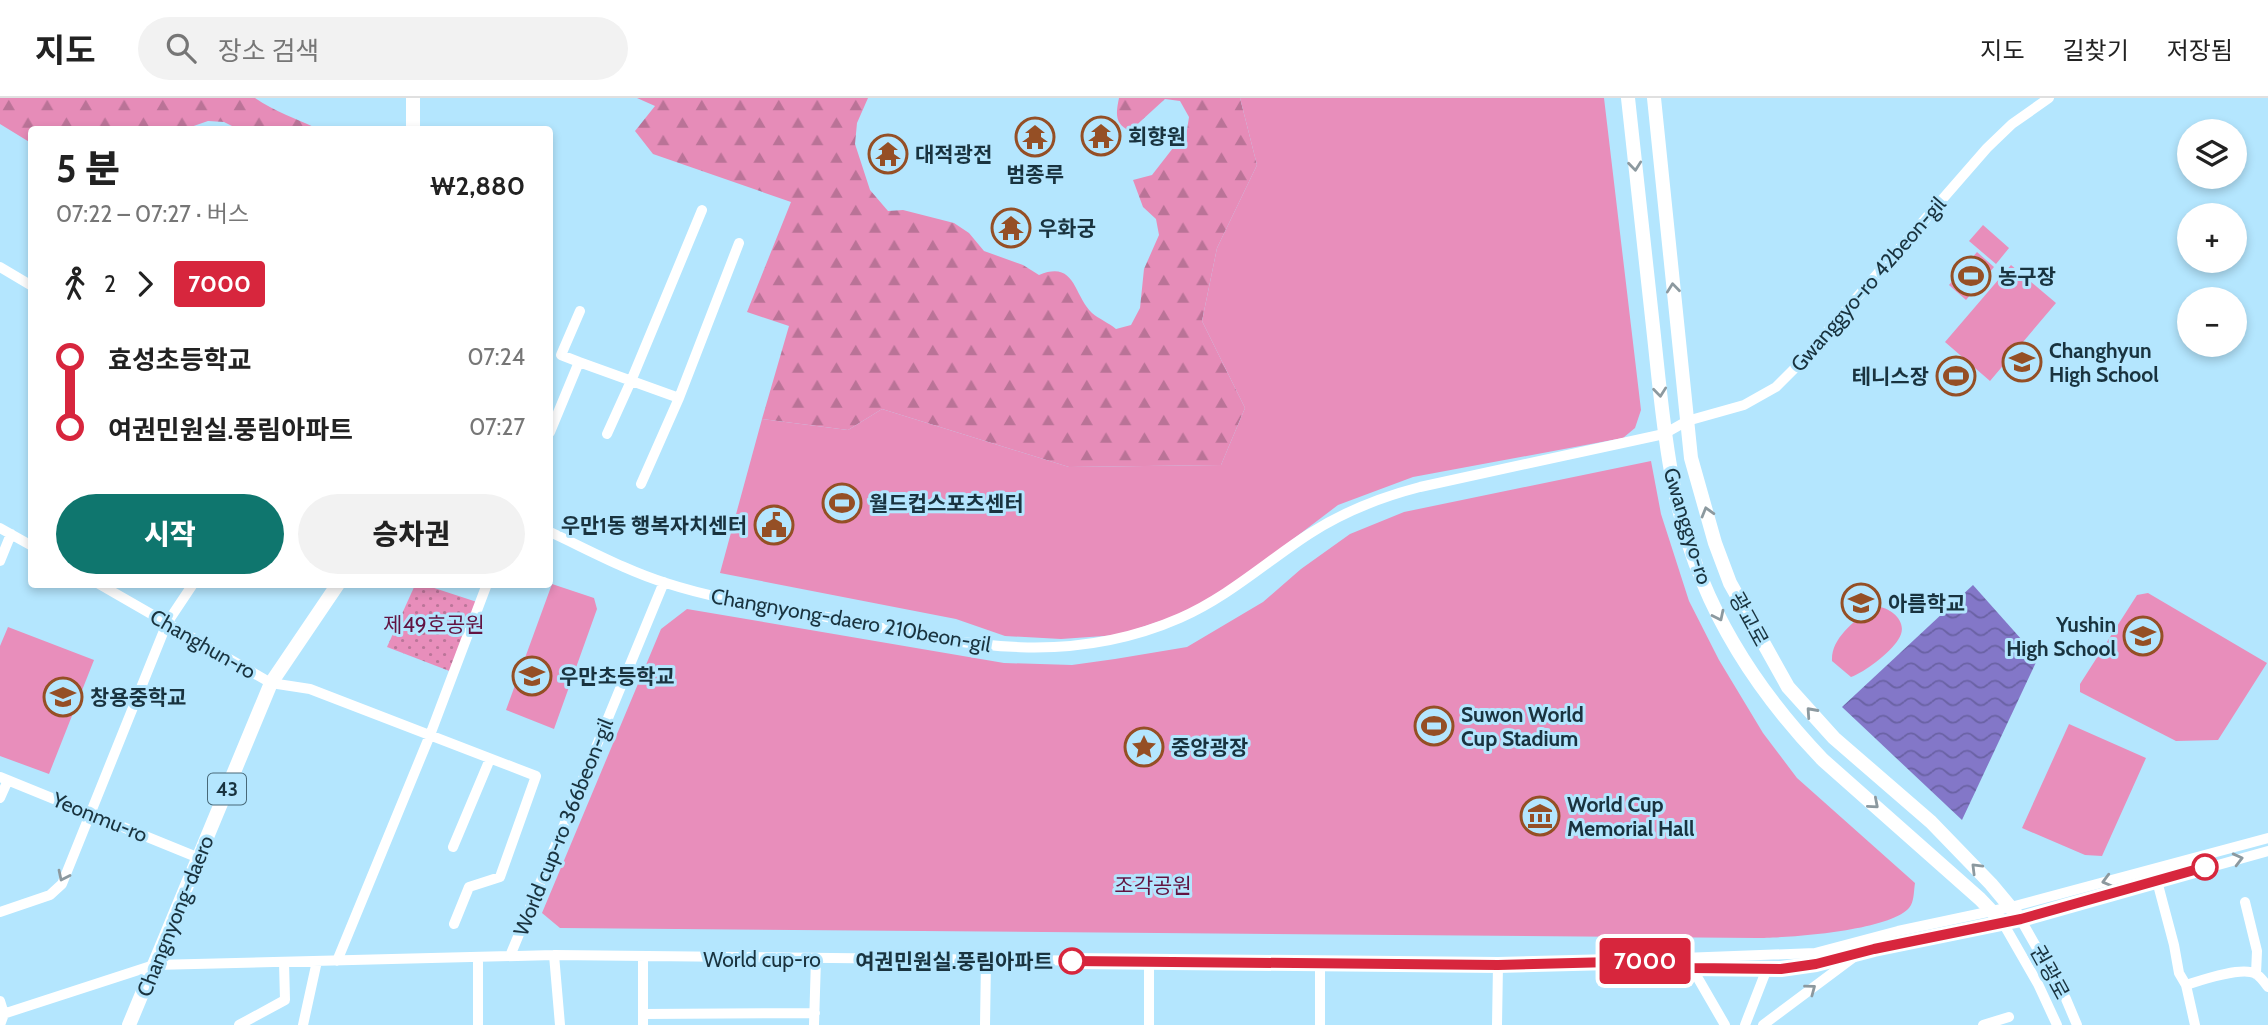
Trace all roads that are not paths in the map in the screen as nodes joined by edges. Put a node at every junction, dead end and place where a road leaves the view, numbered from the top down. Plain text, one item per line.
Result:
1 (413, 98) edge
2 (1628, 98) edge
3 (1654, 98) edge
4 (2049, 98) edge
5 (413, 126) edge
6 (702, 211) dead end
7 (739, 243) dead end
8 (0, 268) edge
9 (28, 284) edge
10 (580, 311) dead end
11 (579, 362) junction
12 (631, 381) junction
13 (679, 398) junction
14 (1687, 421) junction
15 (553, 425) edge
16 (607, 434) dead end
17 (1664, 434) junction
18 (641, 484) dead end
19 (0, 528) edge
20 (553, 533) edge
21 (11, 534) junction
22 (28, 544) edge
23 (0, 561) edge
24 (664, 582) junction
25 (106, 588) edge
26 (190, 588) edge
27 (335, 588) edge
28 (485, 588) edge
29 (167, 623) junction
30 (271, 683) junction
31 (430, 735) junction
32 (490, 759) junction
33 (4, 778) edge
34 (0, 798) edge
35 (89, 813) junction
36 (2268, 838) edge
37 (453, 847) dead end
38 (2268, 851) edge
39 (199, 858) junction
40 (2157, 881) junction
41 (2245, 902) dead end
42 (2011, 907) junction
43 (1990, 911) junction
44 (0, 912) edge
45 (2021, 919) junction
46 (2003, 923) junction
47 (454, 924) dead end
48 (1860, 953) junction
49 (554, 955) junction
50 (510, 956) junction
51 (1770, 956) junction
52 (478, 957) junction
53 (643, 958) junction
54 (816, 959) junction
55 (317, 961) junction
56 (337, 961) junction
57 (986, 961) junction
58 (1651, 961) junction
59 (284, 962) junction
60 (1149, 962) junction
61 (1320, 962) junction
62 (154, 965) junction
63 (1498, 965) junction
64 (1692, 968) junction
65 (1767, 970) junction
66 (2256, 974) junction
67 (2186, 985) junction
68 (2268, 987) edge
69 (0, 1000) edge
70 (1, 1018) edge
71 (814, 1019) edge
72 (643, 1020) edge
73 (2008, 1020) edge
74 (129, 1025) edge
75 (239, 1025) edge
76 (303, 1025) edge
77 (478, 1025) edge
78 (560, 1025) edge
79 (985, 1025) edge
80 (1149, 1025) edge
81 (1320, 1025) edge
82 (1497, 1025) edge
83 (1725, 1025) edge
84 (1745, 1025) edge
85 (1763, 1025) edge
86 (1983, 1025) edge
87 (2057, 1025) edge
88 (2077, 1025) edge
89 (2195, 1025) edge

1 - 5 main road
2 -> 17 main road, Gwanggyo-ro
14 -> 3 main road, 광교로
4 - 14 street, Gwanggyo-ro 42beon-gil
6 - 12 street
7 - 13 street
8 - 9 street
10 - 11 street
11 - 12 street
11 - 15 street
12 - 13 street
12 - 16 street
13 - 18 street
14 - 17 street, Gwanggyo-ro 42beon-gil
42 -> 14 main road, 광교로
17 - 24 street, Changnyong-daero 210beon-gil
17 -> 43 main road, Gwanggyo-ro
19 - 21 street
20 - 24 street, Changnyong-daero 210beon-gil
21 - 22 street
21 - 23 street
24 - 50 street, World cup-ro 366beon-gil
25 - 29 street, Changhun-ro
26 - 29 street
27 - 30 main road, Changnyong-daero / 43
28 - 31 street
29 - 30 street, Changhun-ro
29 - 35 street
30 - 31 street
30 - 39 main road, Changnyong-daero / 43
31 - 32 street
31 - 56 street
32 - 37 street
32 - 47 street
33 - 34 street
33 - 35 street, Yeonmu-ro
35 - 39 street, Yeonmu-ro
35 -> 44 street
36 -> 42 street
40 -> 38 street, World cup-ro
39 - 62 main road, Changnyong-daero / 43
40 - 45 street, World cup-ro
40 - 67 street
41 - 66 street
42 - 43 street
42 - 45 main road, 광교로
43 - 46 main road, Gwanggyo-ro
43 - 51 street
45 - 46 street, World cup-ro
45 - 88 street, 권광로
46 - 48 street, World cup-ro
46 - 87 street
48 - 65 street, World cup-ro
85 -> 48 street
49 - 50 street, World cup-ro
49 - 53 street, World cup-ro
49 - 78 street
50 - 52 street, World cup-ro
51 - 58 street
51 - 65 street
52 - 56 street, World cup-ro
52 - 77 street
53 - 54 street, World cup-ro
53 - 72 street
54 - 57 street, World cup-ro
54 - 71 street
55 - 56 street, World cup-ro
55 - 59 street, World cup-ro
55 - 76 street
57 - 60 street, World cup-ro
57 - 79 street
58 - 63 street, World cup-ro
58 - 64 street, World cup-ro
59 - 62 street, World cup-ro
59 - 75 street
60 - 61 street, World cup-ro
60 - 80 street
61 - 63 street, World cup-ro
61 - 81 street
62 - 70 street, World cup-ro
62 - 74 main road, Changnyong-daero / 43
63 - 82 street
64 - 65 street, World cup-ro
64 - 83 street
65 - 84 street
66 - 67 street
66 - 68 street
67 - 89 street
69 - 70 street
71 - 72 street
73 - 86 street

